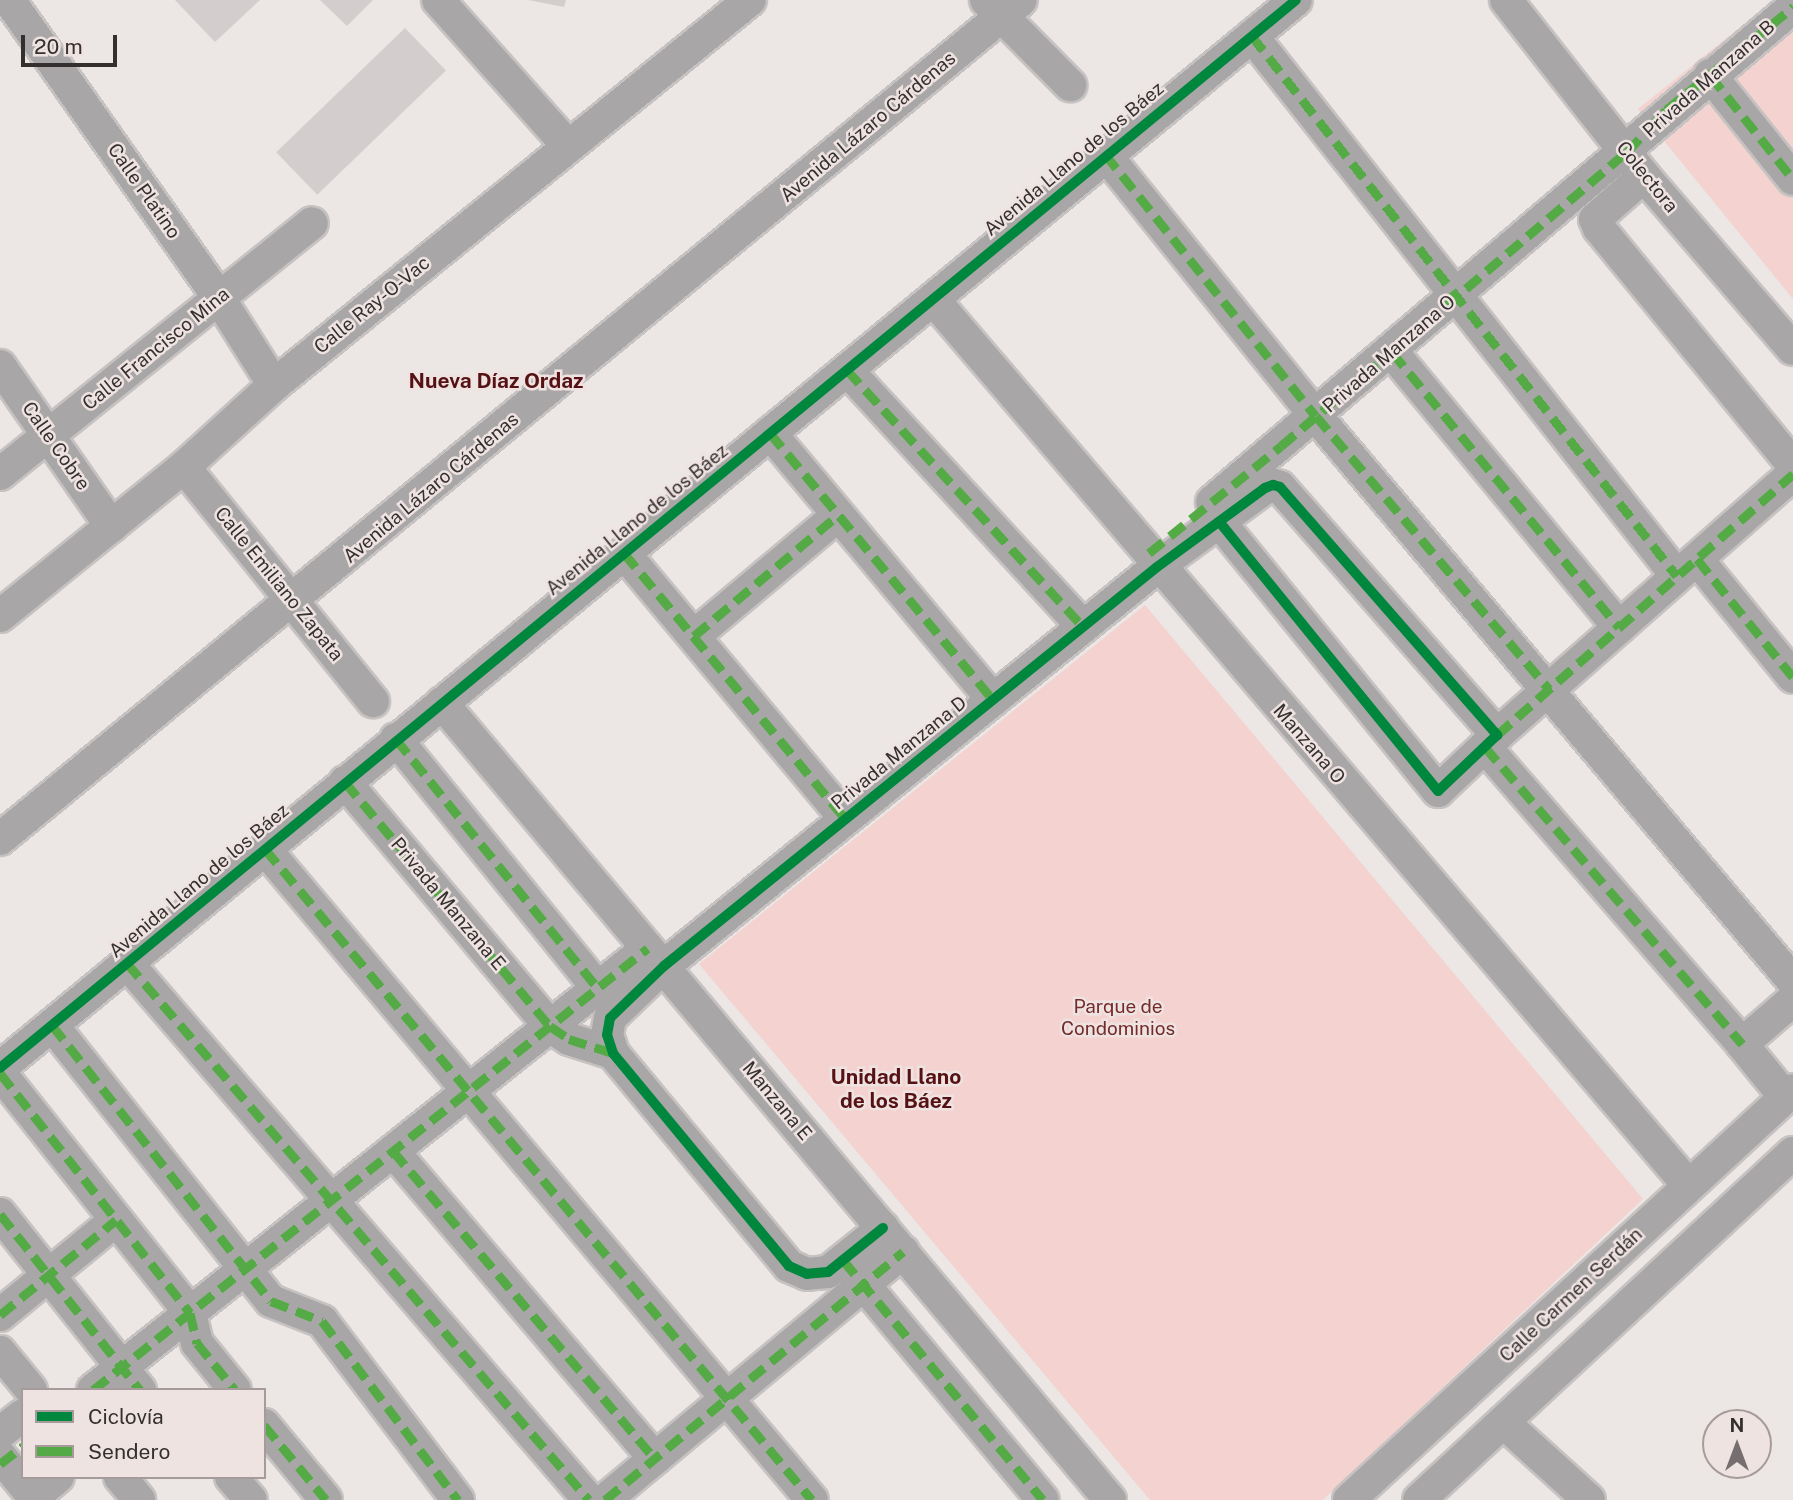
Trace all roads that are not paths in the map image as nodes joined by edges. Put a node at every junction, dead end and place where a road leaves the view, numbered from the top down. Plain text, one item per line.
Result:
1 (9, 0) edge
2 (438, 0) edge
3 (750, 0) edge
4 (1296, 0) edge
5 (1506, 0) edge
6 (1002, 6) edge
7 (1793, 7) edge
8 (1252, 36) junction
9 (1710, 75) junction
10 (1070, 85) dead end
11 (568, 145) junction
12 (1105, 154) junction
13 (1635, 164) junction
14 (1791, 171) edge
15 (312, 223) dead end
16 (1457, 296) junction
17 (219, 298) junction
18 (933, 299) junction
19 (1793, 349) edge
20 (1392, 352) junction
21 (0, 366) edge
22 (847, 370) junction
23 (274, 385) junction
24 (1316, 416) junction
25 (770, 433) junction
26 (49, 435) junction
27 (1793, 465) edge
28 (184, 467) junction
29 (0, 474) edge
30 (1793, 474) edge
31 (838, 515) junction
32 (1220, 522) junction
33 (111, 526) junction
34 (624, 553) junction
35 (1153, 560) junction
36 (1687, 568) junction
37 (293, 602) junction
38 (0, 616) edge
39 (1083, 627) junction
40 (1619, 627) junction
41 (694, 636) junction
42 (1793, 677) edge
43 (1549, 689) junction
44 (993, 700) junction
45 (373, 701) dead end
46 (442, 703) junction
47 (396, 739) junction
48 (1491, 741) junction
49 (345, 782) junction
50 (846, 819) junction
51 (0, 839) edge
52 (265, 849) junction
53 (656, 957) junction
54 (127, 963) junction
55 (1793, 981) edge
56 (597, 987) junction
57 (1793, 1000) edge
58 (52, 1025) junction
59 (550, 1026) junction
60 (1742, 1044) junction
61 (612, 1053) junction
62 (0, 1070) edge
63 (468, 1091) junction
64 (1789, 1094) edge
65 (393, 1151) junction
66 (1793, 1153) edge
67 (1689, 1186) junction
68 (331, 1200) junction
69 (0, 1214) edge
70 (116, 1220) junction
71 (883, 1228) junction
72 (903, 1252) junction
73 (843, 1260) junction
74 (245, 1268) junction
75 (49, 1275) junction
76 (864, 1284) junction
77 (190, 1313) junction
78 (0, 1315) edge
79 (0, 1352) edge
80 (131, 1378) edge
81 (28, 1388) edge
82 (99, 1388) edge
83 (233, 1388) edge
84 (726, 1400) junction
85 (21, 1419) edge
86 (1503, 1422) junction
87 (266, 1427) edge
88 (5, 1452) edge
89 (655, 1459) junction
90 (21, 1477) edge
91 (22, 1479) edge
92 (56, 1479) edge
93 (122, 1479) edge
94 (233, 1479) edge
95 (35, 1499) edge
96 (139, 1500) edge
97 (251, 1500) edge
98 (326, 1500) edge
99 (458, 1500) edge
100 (589, 1500) edge
101 (605, 1500) edge
102 (812, 1500) edge
103 (1043, 1500) edge
104 (1110, 1500) edge
105 (1349, 1500) edge
106 (1419, 1500) edge
107 (1589, 1500) edge

1 - 17 street, Calle Platino
2 - 11 street
3 - 11 street, Calle Ray-O-Vac
4 - 8 street, Avenida Llano de los Báez
5 - 13 street, Colectora
6 - 10 street
6 - 37 street, Avenida Lázaro Cárdenas
7 - 9 street, Privada Manzana B
8 - 12 street, Avenida Llano de los Báez
8 - 16 street
9 - 13 street, Privada Manzana B
9 - 14 street
11 - 23 street, Calle Ray-O-Vac
12 - 18 street, Avenida Llano de los Báez
12 - 24 street
13 - 16 street, Privada Manzana O
13 - 19 street, Colectora
13 - 27 street
15 - 17 street, Calle Francisco Mina
16 - 20 street, Privada Manzana O
16 - 36 street
17 - 23 street, Calle Platino
17 - 26 street, Calle Francisco Mina
18 - 22 street, Avenida Llano de los Báez
18 - 35 street, Manzana O
20 - 24 street, Privada Manzana O
20 - 40 street
21 - 26 street, Calle Cobre
22 - 25 street, Avenida Llano de los Báez
22 - 39 street
23 - 28 street, Calle Ray-O-Vac
24 - 35 street, Privada Manzana O
24 - 43 street
25 - 31 street
25 - 34 street, Avenida Llano de los Báez
26 - 29 street, Calle Francisco Mina
26 - 33 street, Calle Cobre
28 - 33 street, Calle Ray-O-Vac
28 - 37 street, Calle Emiliano Zapata
30 - 36 street
31 - 41 street
31 - 44 street
32 - 35 street
32 - 48 street
32 - 48 street
33 - 38 street, Calle Ray-O-Vac
34 - 41 street, Privada Manzana D
34 - 46 street, Avenida Llano de los Báez
35 - 39 street, Privada Manzana D
35 - 67 street, Manzana O
36 - 40 street
36 - 42 street
37 - 45 street, Calle Emiliano Zapata
37 - 51 street, Avenida Lázaro Cárdenas
39 - 44 street, Privada Manzana D
40 - 43 street
41 - 50 street, Privada Manzana D
43 - 48 street
43 - 55 street
44 - 50 street, Privada Manzana D
46 - 47 street, Avenida Llano de los Báez
46 - 53 street, Manzana E
47 - 49 street, Avenida Llano de los Báez
47 - 56 street
48 - 60 street
49 - 52 street, Avenida Llano de los Báez
49 - 59 street, Privada Manzana E
50 - 53 street, Privada Manzana D
52 - 54 street, Avenida Llano de los Báez
52 - 63 street
53 - 56 street
53 - 61 street
53 - 71 street, Manzana E
54 - 58 street, Avenida Llano de los Báez
54 - 68 street
56 - 59 street
57 - 60 street
58 - 62 street, Avenida Llano de los Báez
58 - 74 street
59 - 61 street
59 - 63 street
60 - 64 street
61 - 73 street
62 - 70 street
63 - 65 street
63 - 84 street
64 - 67 street, Calle Carmen Serdán
65 - 68 street
65 - 89 street
66 - 86 street
67 - 105 street, Calle Carmen Serdán
68 - 74 street
68 - 100 street
69 - 75 street
70 - 75 street
70 - 77 street
71 - 72 street, Manzana E
71 - 73 street
72 - 76 street
72 - 104 street, Manzana E
73 - 76 street
74 - 77 street
74 - 99 street
75 - 78 street
75 - 80 street
76 - 84 street
76 - 103 street
77 - 80 street
77 - 83 street
79 - 81 street
80 - 82 street
84 - 89 street
84 - 102 street
85 - 88 street
86 - 106 street
86 - 107 street
87 - 98 street
88 - 90 street
89 - 101 street
91 - 95 street
92 - 95 street
93 - 96 street
94 - 97 street

